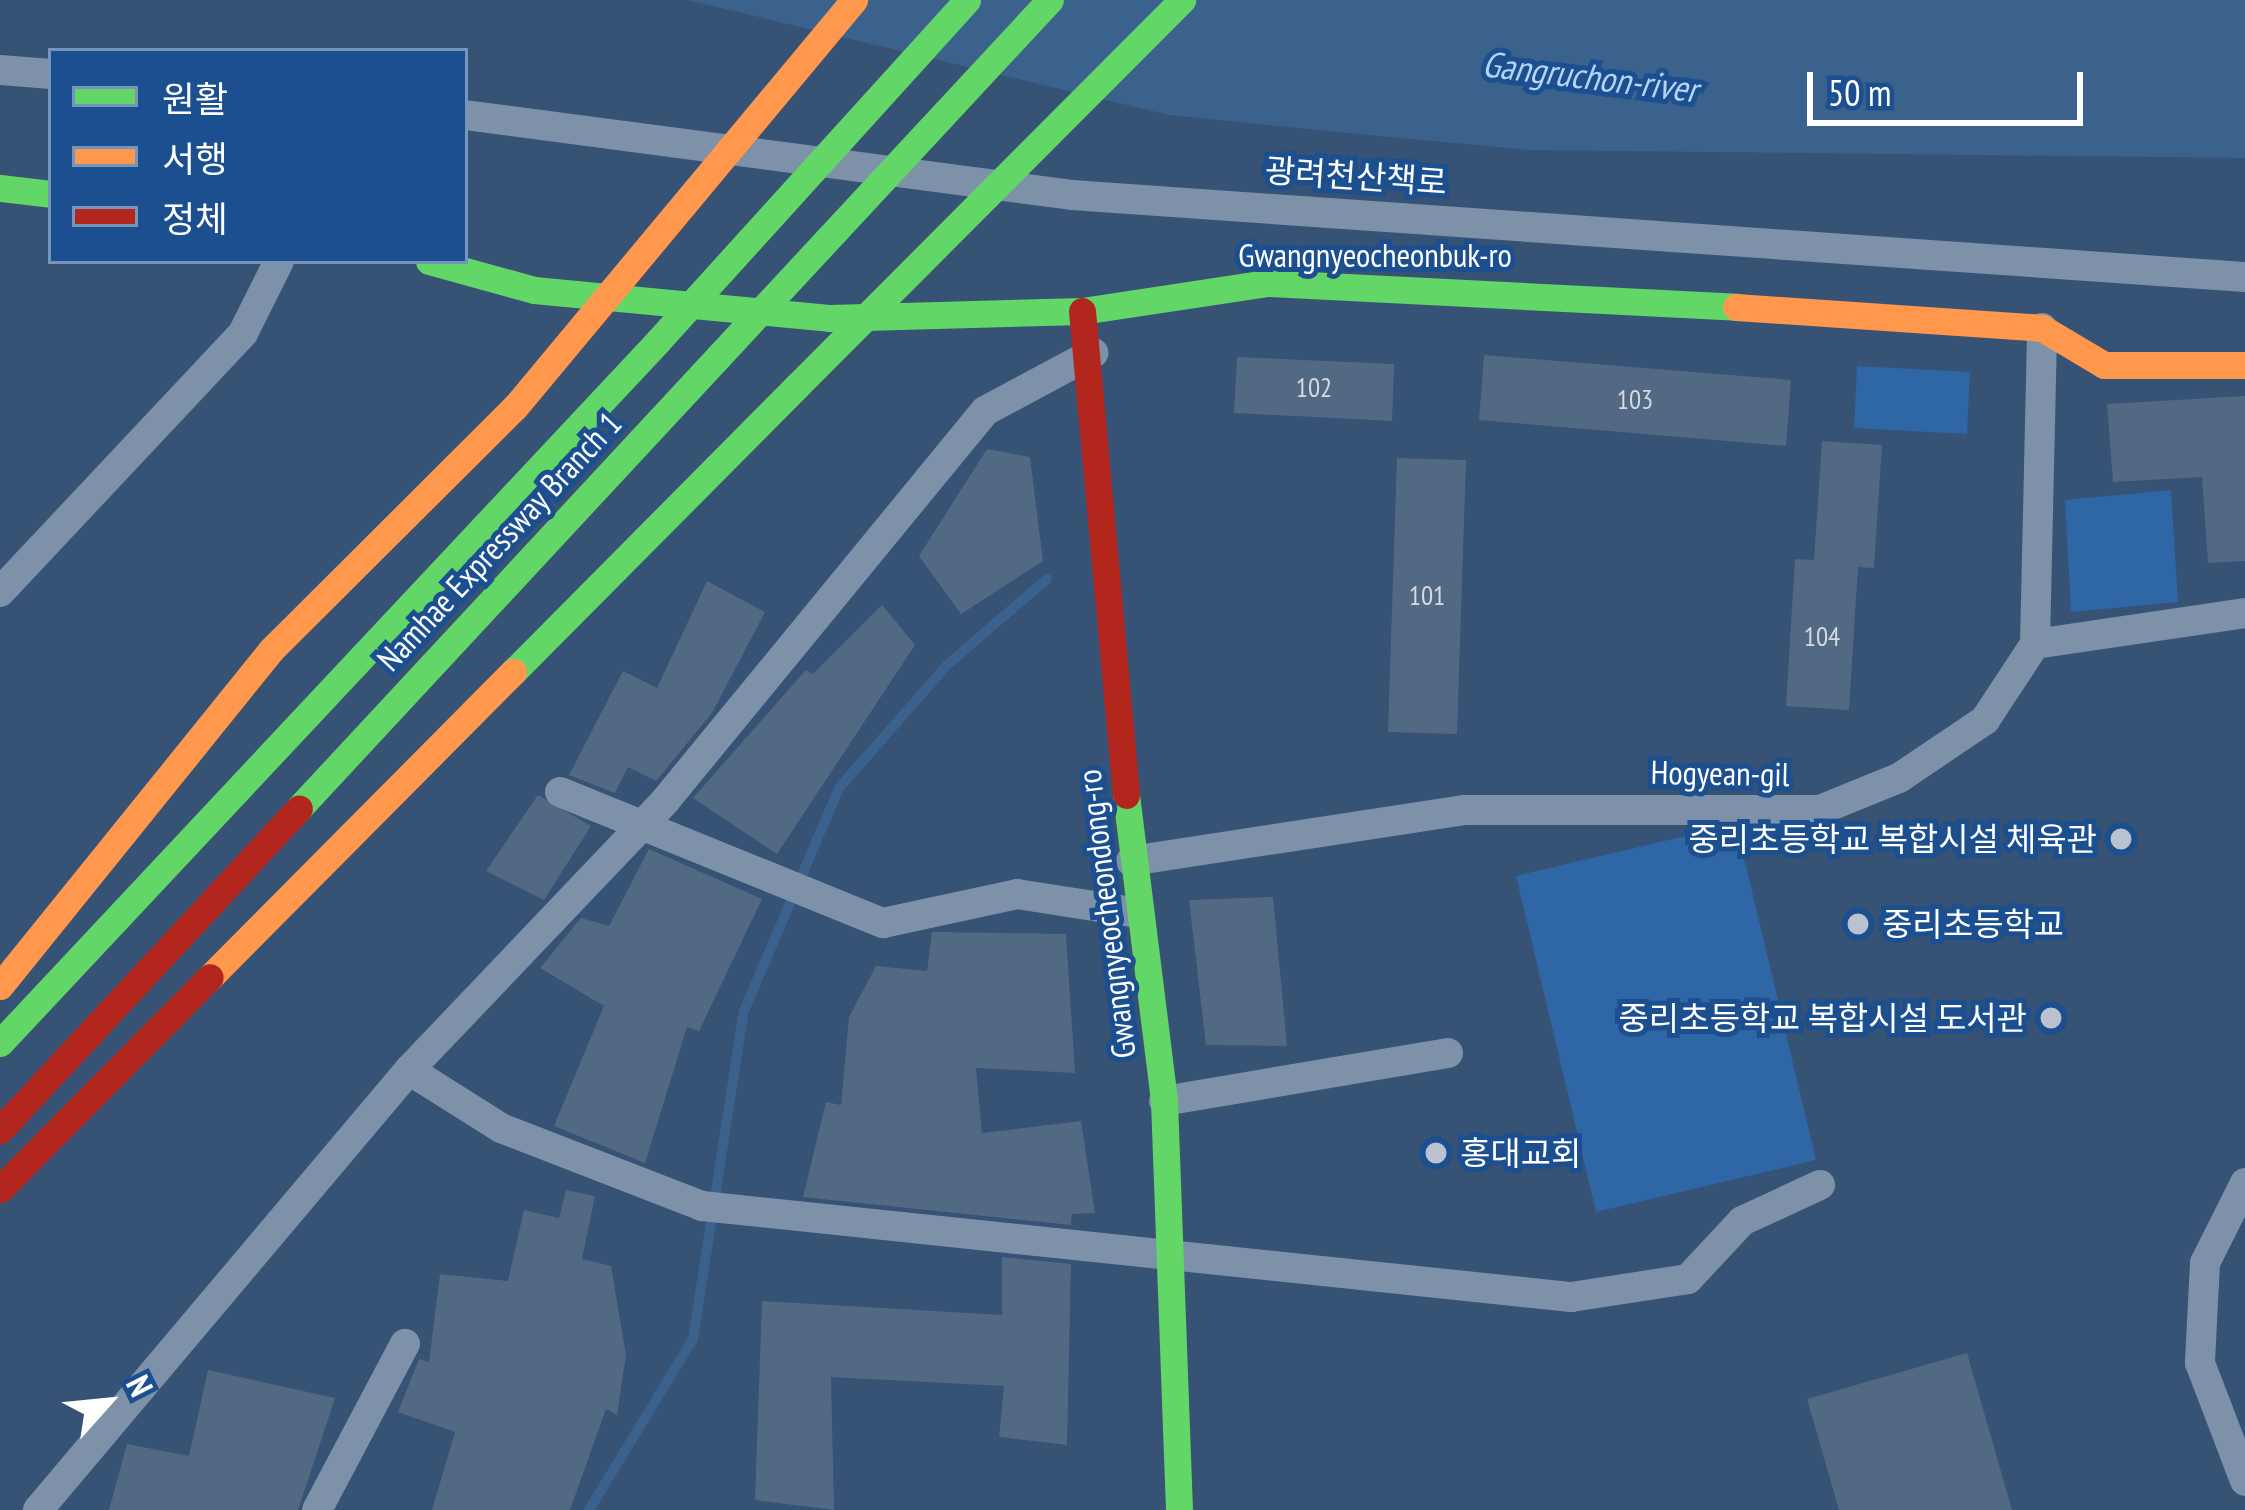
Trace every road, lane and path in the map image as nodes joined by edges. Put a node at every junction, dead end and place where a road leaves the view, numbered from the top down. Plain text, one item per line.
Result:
1 (854, 0) edge
2 (967, 0) edge
3 (1050, 0) edge
4 (1182, 0) edge
5 (0, 70) edge
6 (48, 74) edge
7 (468, 115) edge
8 (0, 188) edge
9 (48, 194) edge
10 (278, 264) edge
11 (439, 264) edge
12 (2245, 277) edge
13 (1082, 311) junction
14 (2042, 328) junction
15 (1093, 353) junction
16 (2245, 365) edge
17 (0, 592) edge
18 (2245, 613) edge
19 (2035, 644) junction
20 (560, 792) dead end
21 (639, 829) junction
22 (1131, 861) junction
23 (1138, 913) junction
24 (0, 986) edge
25 (0, 1042) edge
26 (1448, 1053) dead end
27 (409, 1070) junction
28 (1164, 1101) junction
29 (0, 1130) edge
30 (2245, 1184) edge
31 (1820, 1185) dead end
32 (0, 1189) edge
33 (1175, 1251) junction
34 (405, 1343) dead end
35 (2245, 1481) edge
36 (38, 1510) edge
37 (316, 1510) edge
38 (1179, 1510) edge

1 - 24 main road, bridge
2 - 25 main road, Namhae Expressway Branch 1, bridge
3 - 29 main road, Namhae Expressway Branch 1, bridge
4 - 32 main road, bridge
5 - 6 street
7 - 12 street, 광려천산책로
8 - 9 main road
10 - 17 street
11 - 13 main road, Gwangnyeocheonbuk-ro
13 - 14 main road, Gwangnyeocheonbuk-ro
13 - 15 main road, Gwangnyeocheondong-ro
14 - 16 main road, Gwangnyeocheonbuk-ro
14 - 19 street
15 - 21 street
15 - 22 main road, Gwangnyeocheondong-ro
18 - 19 street
19 - 22 street, Hogyean-gil
20 - 21 street
21 - 23 street
21 - 27 street
22 - 23 main road, Gwangnyeocheondong-ro
23 - 28 main road, Gwangnyeocheondong-ro
26 - 28 street
27 - 33 street
27 - 36 street
28 - 33 main road, Gwangnyeocheondong-ro
30 - 35 street
31 - 33 street
33 - 38 main road, Gwangnyeocheondong-ro
34 - 37 street

